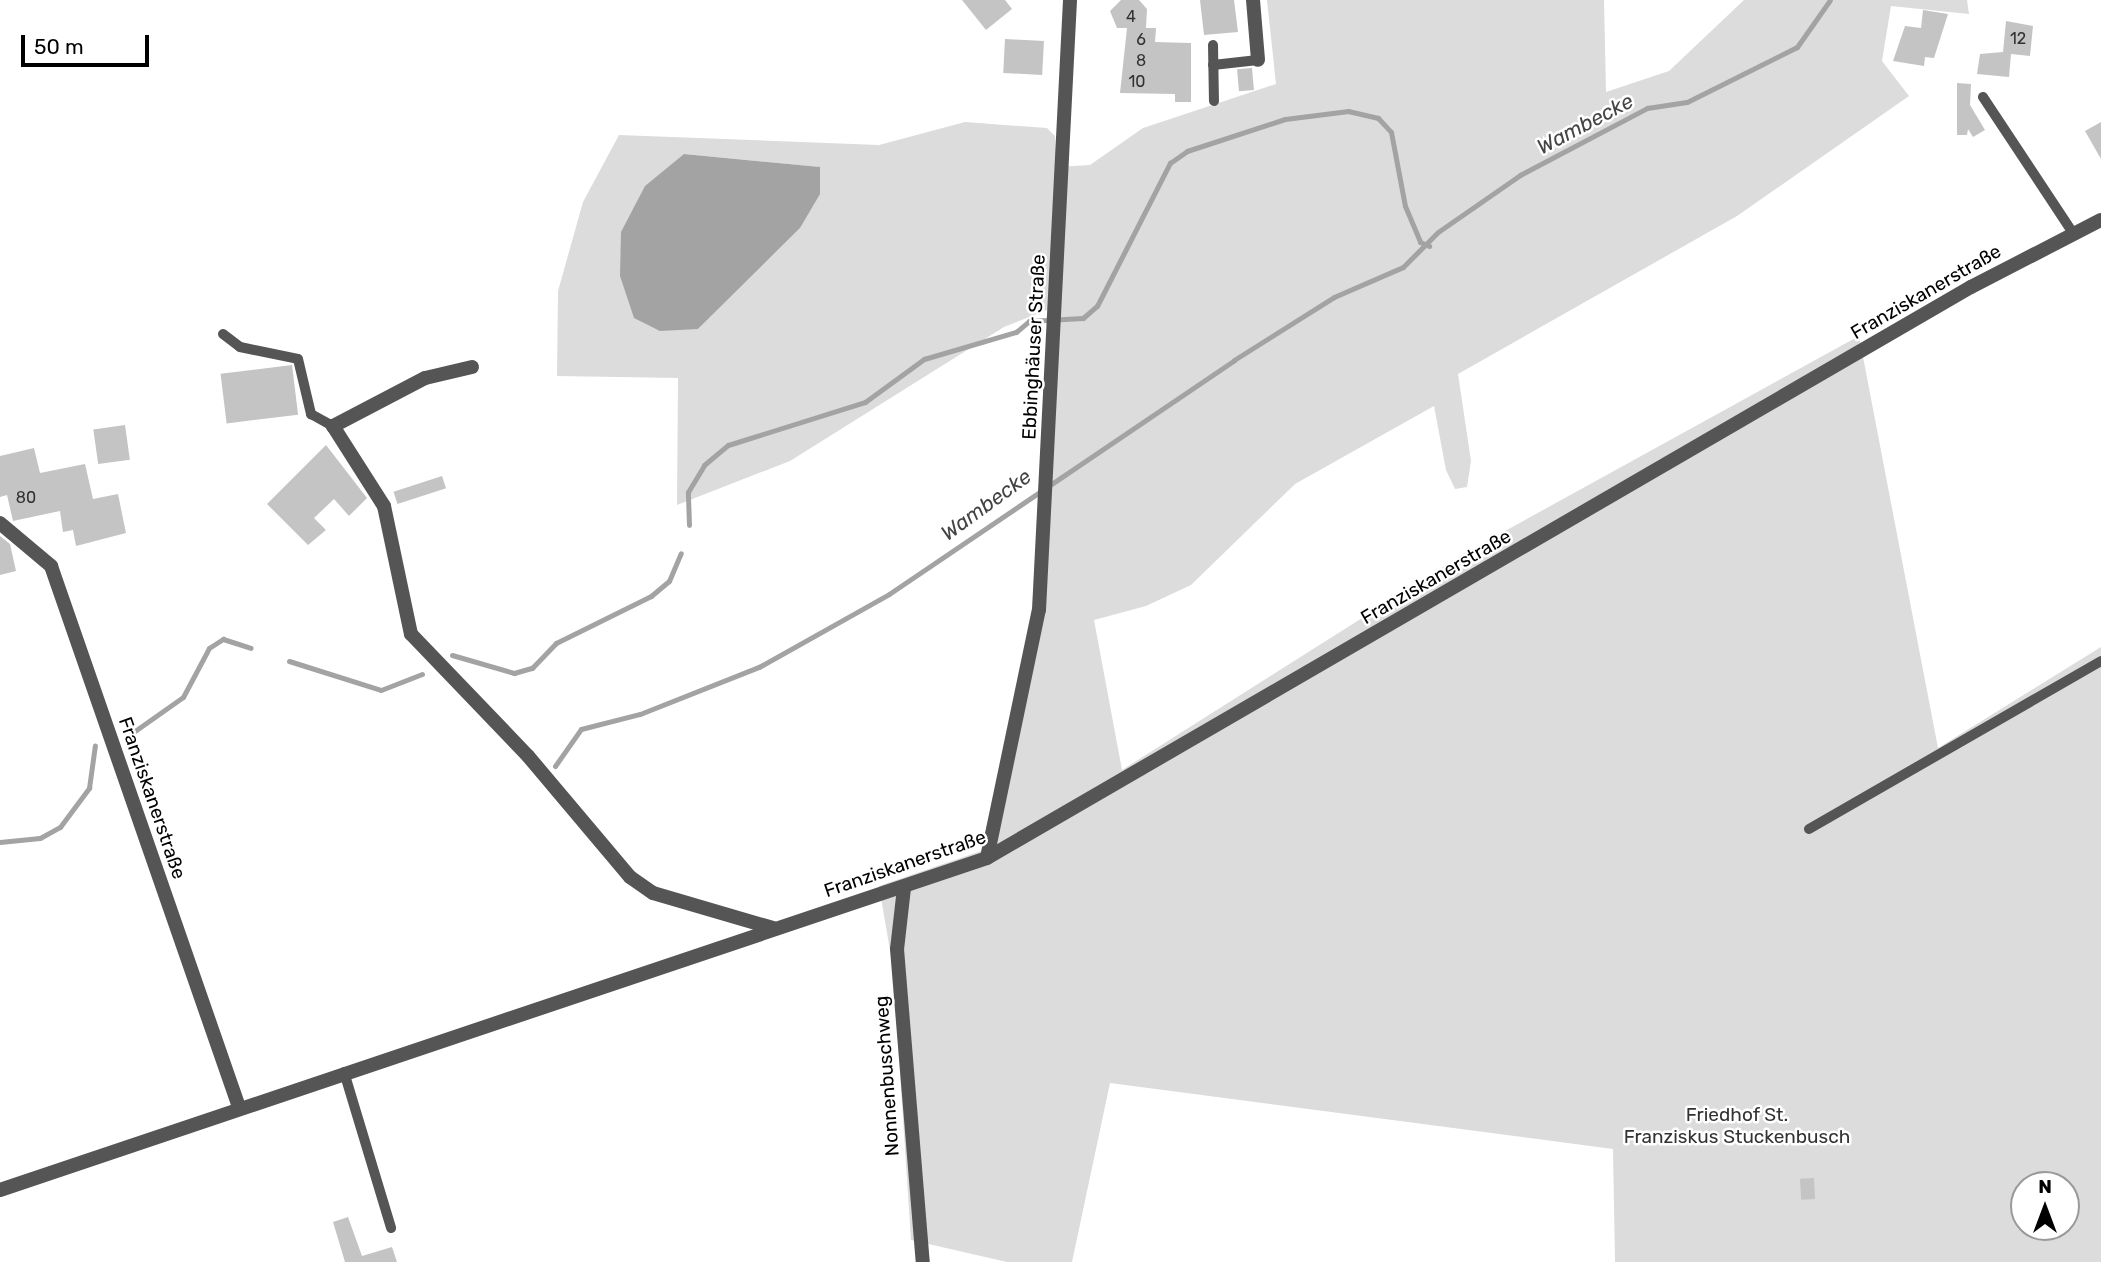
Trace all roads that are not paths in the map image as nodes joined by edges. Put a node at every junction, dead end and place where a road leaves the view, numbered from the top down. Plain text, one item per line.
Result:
1 (1070, 0) edge
2 (1253, 0) edge
3 (1213, 45) dead end
4 (1258, 60) joint
5 (1213, 65) junction
6 (1983, 97) dead end
7 (1214, 101) dead end
8 (2101, 220) edge
9 (2074, 233) junction
10 (223, 334) dead end
11 (472, 367) dead end
12 (333, 426) junction
13 (0, 523) edge
14 (2101, 661) edge
15 (1809, 830) dead end
16 (988, 858) junction
17 (904, 888) junction
18 (774, 928) junction
19 (344, 1072) junction
20 (239, 1107) junction
21 (0, 1190) edge
22 (391, 1228) dead end
23 (923, 1262) edge

1 - 16 street, Ebbinghäuser Straße
2 - 4 street
3 - 5 lane
4 - 5 lane
5 - 7 lane
6 - 9 lane
8 - 9 street, Franziskanerstraße
9 - 16 street, Franziskanerstraße
10 - 12 lane
11 - 12 street
12 - 18 street
13 - 20 street, Franziskanerstraße
14 - 15 lane
16 - 17 street, Franziskanerstraße
17 - 18 street, Franziskanerstraße
17 - 23 street, Nonnenbuschweg
18 - 19 street, Franziskanerstraße
19 - 20 street, Franziskanerstraße
19 - 22 lane
20 - 21 street, Franziskanerstraße

